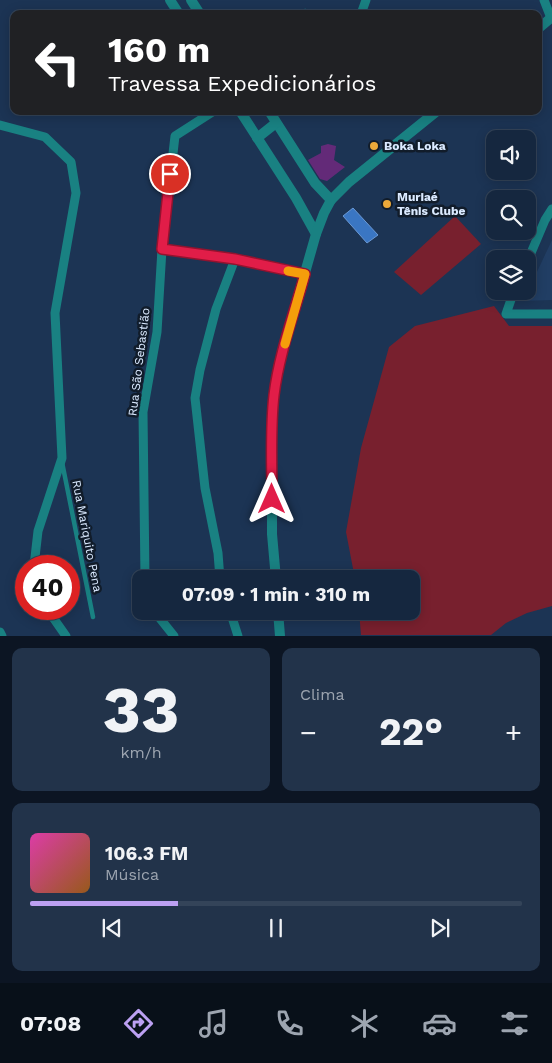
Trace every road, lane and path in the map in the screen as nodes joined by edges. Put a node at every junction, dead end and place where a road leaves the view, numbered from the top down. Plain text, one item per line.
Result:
1 (544, 0) edge
2 (552, 18) edge
3 (542, 26) edge
4 (208, 115) edge
5 (243, 115) edge
6 (271, 115) edge
7 (432, 115) edge
8 (276, 123) junction
9 (0, 125) edge
10 (257, 138) junction
11 (331, 200) junction
12 (552, 210) edge
13 (316, 234) junction
14 (162, 249) junction
15 (532, 250) edge
16 (235, 259) junction
17 (305, 274) junction
18 (511, 300) edge
19 (552, 314) edge
20 (62, 458) junction
21 (35, 555) edge
22 (145, 570) edge
23 (219, 570) edge
24 (275, 570) edge
25 (93, 617) dead end
26 (55, 620) edge
27 (161, 620) edge
28 (233, 620) edge
29 (279, 620) edge
30 (0, 632) edge
31 (2, 636) edge
32 (66, 636) edge
33 (174, 636) edge
34 (238, 636) edge
35 (280, 636) edge

1 - 2 street
2 - 3 street
4 - 14 street, Rua São Sebastião
5 - 10 street
6 - 8 street
7 - 11 street
8 - 10 street
8 - 11 street
9 - 20 street
10 - 13 street
11 - 13 street
12 - 15 street
13 - 17 street
14 - 16 street
14 - 22 street, Rua São Sebastião
16 - 17 street
16 - 23 street
17 - 24 street
18 - 19 street
20 - 21 street
20 - 25 lane, Rua Mariquito Pena
26 - 32 street
27 - 33 street
28 - 34 street
29 - 35 street
30 - 31 street

